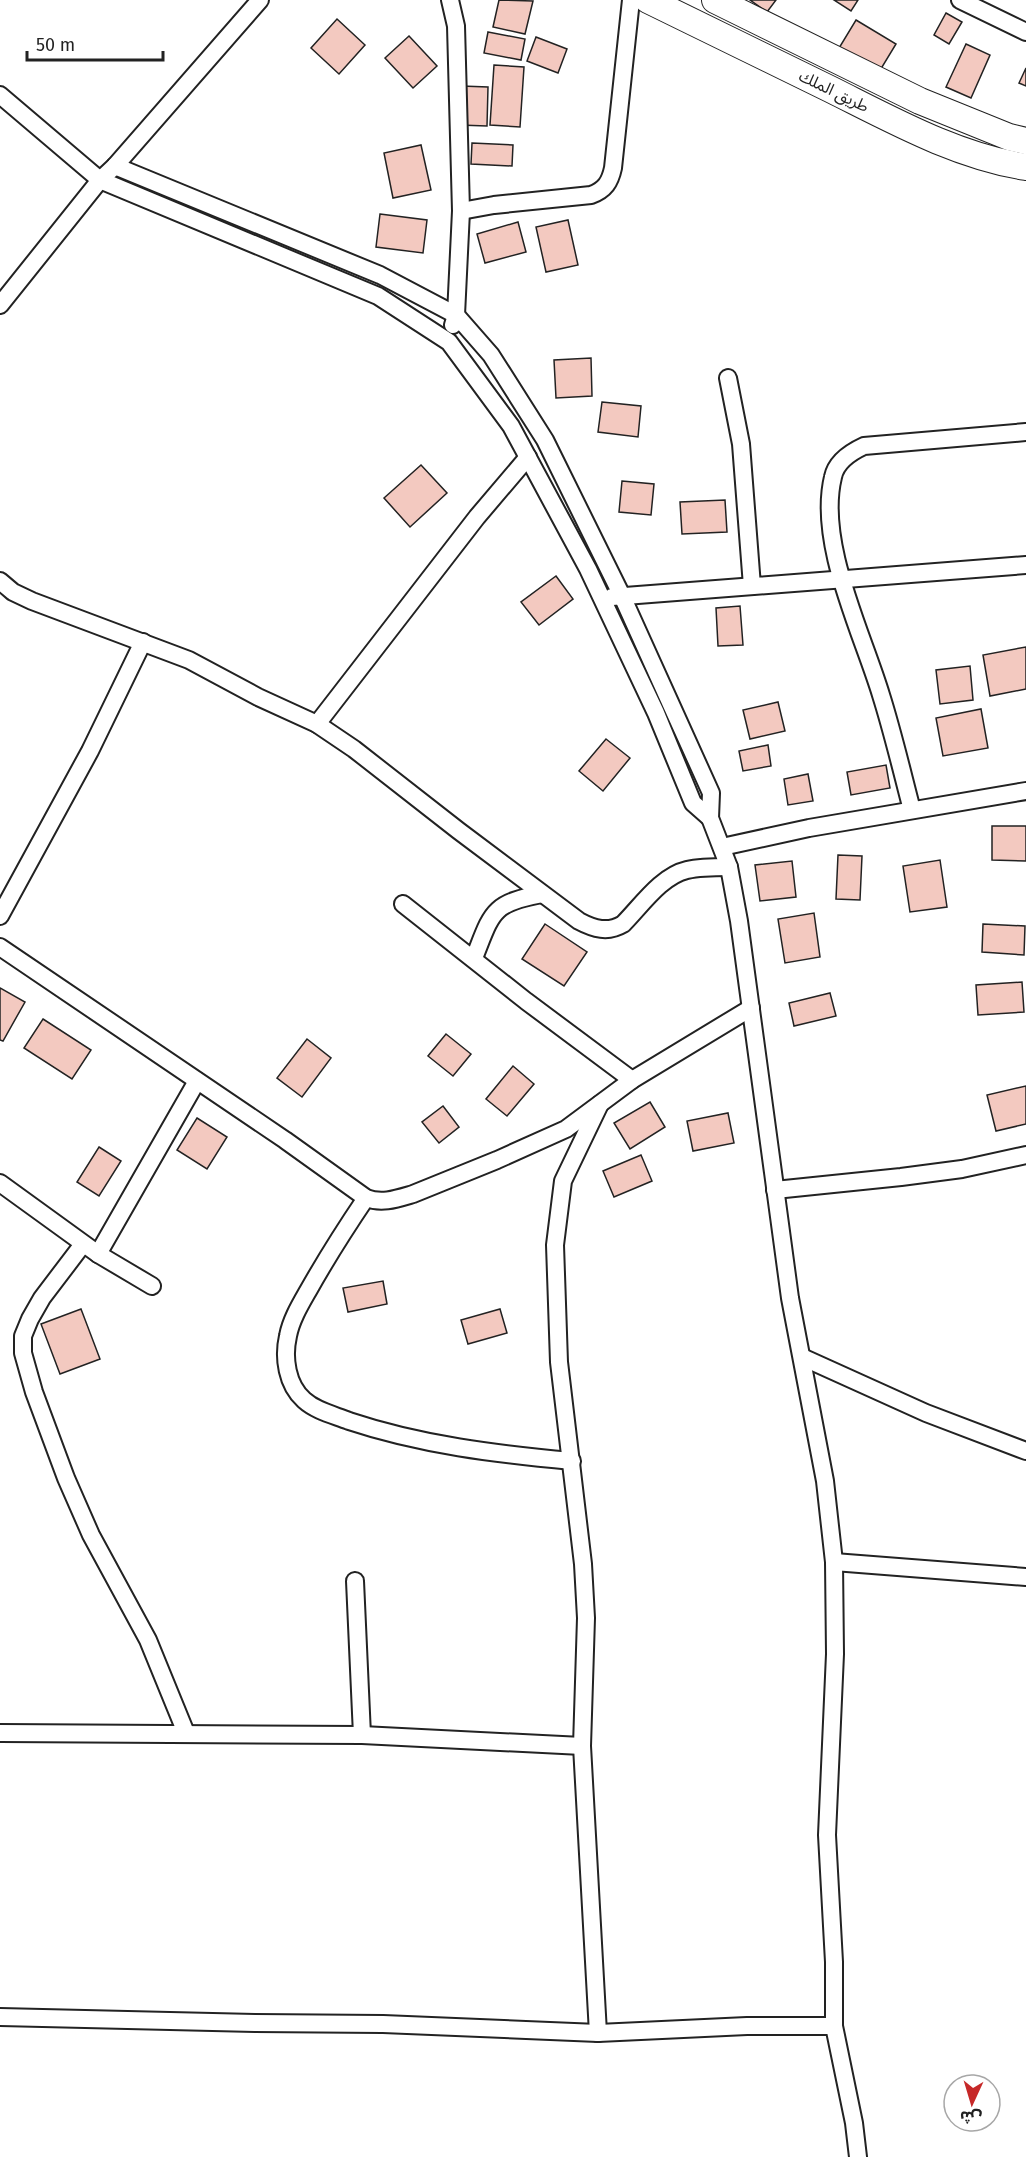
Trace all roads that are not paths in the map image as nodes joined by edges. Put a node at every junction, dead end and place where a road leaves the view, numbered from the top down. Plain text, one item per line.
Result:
1 (260, 0) edge
2 (450, 0) edge
3 (631, 0) edge
4 (648, 0) edge
5 (715, 0) edge
6 (960, 0) edge
7 (1026, 32) edge
8 (0, 95) edge
9 (1026, 141) edge
10 (115, 166) junction
11 (1026, 167) edge
12 (100, 180) junction
13 (461, 211) junction
14 (257, 225) junction
15 (250, 242) junction
16 (0, 305) edge
17 (456, 315) junction
18 (449, 342) junction
19 (728, 378) dead end
20 (1026, 432) edge
21 (528, 457) junction
22 (1026, 565) edge
23 (0, 581) edge
24 (843, 581) junction
25 (752, 585) junction
26 (622, 596) junction
27 (602, 598) junction
28 (143, 642) junction
29 (317, 724) junction
30 (1026, 791) edge
31 (912, 810) junction
32 (711, 818) junction
33 (722, 847) junction
34 (729, 867) junction
35 (542, 894) junction
36 (403, 904) dead end
37 (0, 916) edge
38 (0, 947) edge
39 (474, 958) junction
40 (751, 1008) junction
41 (632, 1080) junction
42 (197, 1081) junction
43 (600, 1104) junction
44 (1026, 1155) edge
45 (0, 1183) edge
46 (775, 1190) junction
47 (366, 1198) junction
48 (83, 1244) junction
49 (98, 1254) junction
50 (153, 1286) dead end
51 (802, 1357) junction
52 (1026, 1451) edge
53 (572, 1461) junction
54 (834, 1562) junction
55 (1026, 1577) edge
56 (355, 1581) dead end
57 (0, 1733) edge
58 (186, 1734) junction
59 (362, 1735) junction
60 (582, 1746) junction
61 (0, 2016) edge
62 (834, 2026) junction
63 (598, 2032) junction
64 (858, 2157) edge

1 - 10 street
2 - 13 street
3 - 13 street
4 - 11 main road, طريق الملك
5 - 9 main road, طريق الملك
6 - 7 street
8 - 12 street
10 - 12 street
10 - 14 street
12 - 15 street
12 - 16 street
13 - 17 street
14 - 15 street
14 - 17 street
15 - 18 street
17 - 18 street
17 - 26 street
18 - 21 street
19 - 25 street
20 - 24 street
21 - 27 street
21 - 29 street
22 - 24 street
23 - 28 street
24 - 25 street
24 - 31 street
25 - 26 street
26 - 27 street
26 - 32 street
27 - 32 street
28 - 29 street
28 - 37 street
29 - 35 street
30 - 31 street
31 - 33 street
32 - 33 street
33 - 34 street
34 - 35 street
34 - 40 street
35 - 39 street
36 - 39 street
38 - 42 street
39 - 41 street
40 - 41 street
40 - 46 street
41 - 43 street
42 - 47 street
42 - 49 street
43 - 47 street
43 - 53 street
44 - 46 street
45 - 48 street
46 - 51 street
47 - 53 street
48 - 49 street
48 - 58 street
49 - 50 street
51 - 52 street
51 - 54 street
53 - 60 street
54 - 55 street
54 - 62 street
56 - 59 street
57 - 58 street
58 - 59 street
59 - 60 street
60 - 63 street
61 - 63 street
62 - 63 street
62 - 64 street

